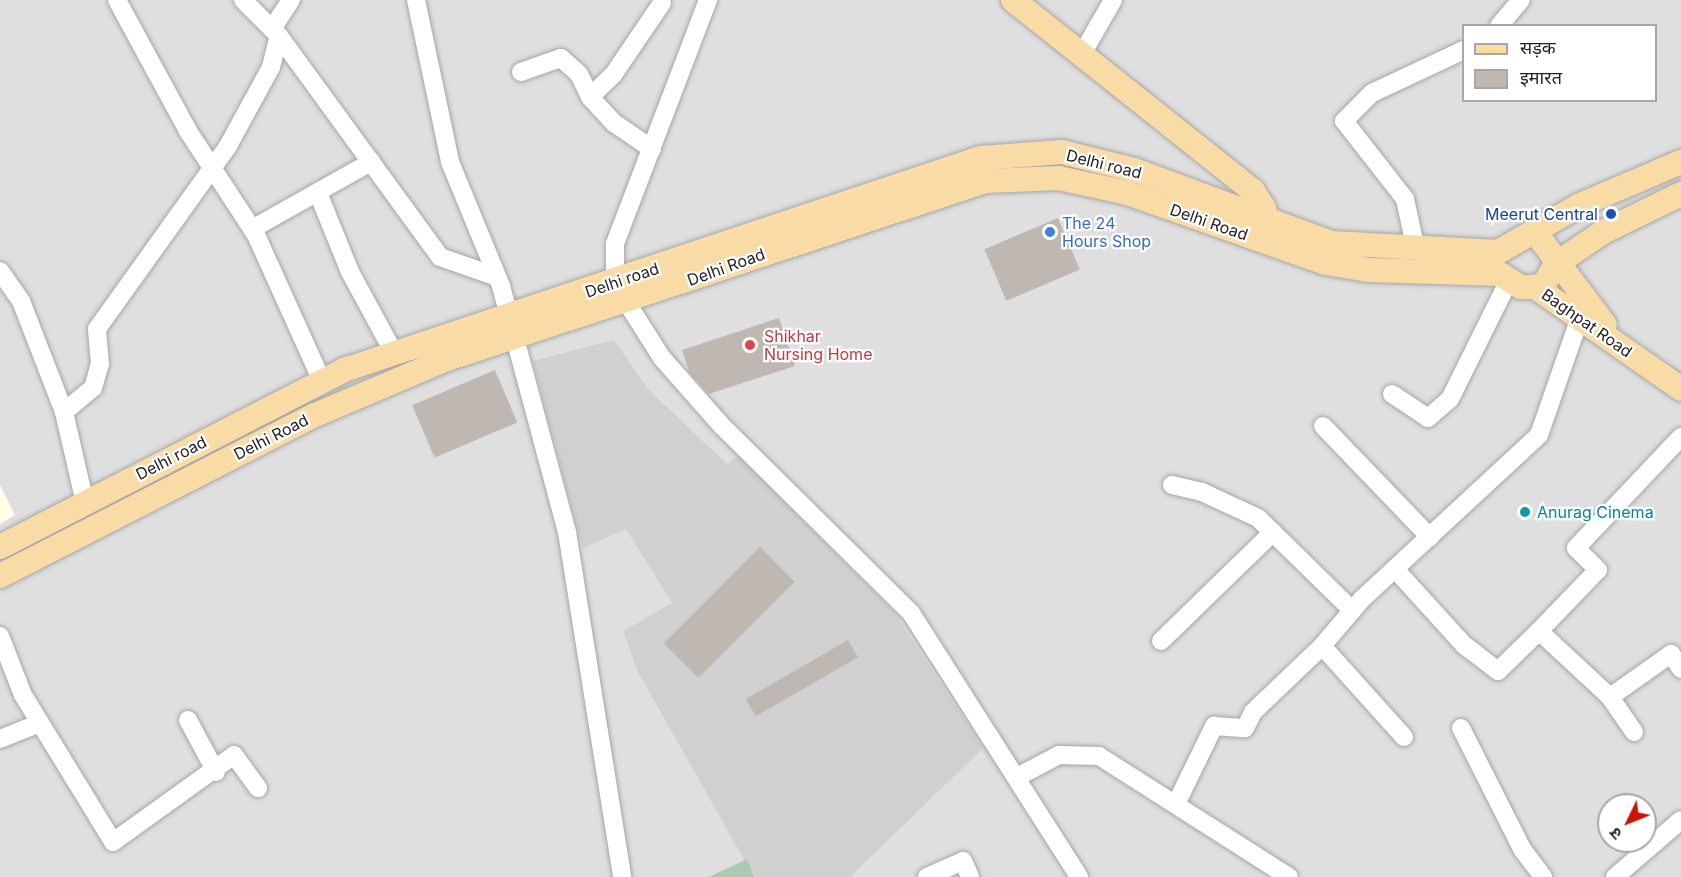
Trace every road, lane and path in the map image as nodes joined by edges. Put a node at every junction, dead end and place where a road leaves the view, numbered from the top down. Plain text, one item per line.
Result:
1 (117, 0) edge
2 (243, 0) edge
3 (291, 0) edge
4 (416, 0) edge
5 (708, 0) edge
6 (1013, 0) edge
7 (1113, 0) edge
8 (1521, 0) edge
9 (662, 3) dead end
10 (1501, 24) edge
11 (276, 32) junction
12 (1462, 51) edge
13 (1082, 54) junction
14 (521, 72) dead end
15 (590, 97) junction
16 (652, 149) junction
17 (371, 162) junction
18 (1681, 162) edge
19 (212, 168) junction
20 (1227, 170) junction
21 (318, 193) junction
22 (1681, 195) edge
23 (1225, 216) junction
24 (252, 229) junction
25 (1266, 232) junction
26 (1535, 232) junction
27 (1416, 250) junction
28 (1556, 264) junction
29 (0, 271) edge
30 (1498, 276) junction
31 (497, 277) junction
32 (1535, 287) junction
33 (619, 294) junction
34 (1580, 317) junction
35 (513, 327) junction
36 (1621, 346) junction
37 (394, 353) junction
38 (322, 381) junction
39 (1681, 389) edge
40 (1392, 394) dead end
41 (64, 411) junction
42 (1323, 426) dead end
43 (1681, 437) edge
44 (1172, 485) dead end
45 (85, 503) junction
46 (1273, 532) junction
47 (1430, 537) junction
48 (0, 547) edge
49 (1395, 568) junction
50 (0, 576) edge
51 (1352, 610) junction
52 (1539, 631) junction
53 (0, 636) edge
54 (1161, 641) dead end
55 (1322, 646) junction
56 (1681, 669) edge
57 (1610, 697) junction
58 (188, 720) dead end
59 (40, 723) junction
60 (1461, 728) dead end
61 (1634, 732) dead end
62 (1404, 737) dead end
63 (0, 739) edge
64 (216, 772) junction
65 (1019, 776) junction
66 (258, 788) dead end
67 (1178, 802) junction
68 (1681, 820) edge
69 (1073, 875) edge
70 (622, 877) edge
71 (927, 877) edge
72 (970, 877) edge
73 (1288, 877) edge
74 (1544, 877) edge
75 (1615, 877) edge

1 - 19 street
2 - 11 street
3 - 11 street
4 - 31 street
5 - 16 street
6 - 13 main road
7 - 13 street
8 - 10 street
9 - 15 street
11 - 17 street
11 - 19 street
12 - 27 street
13 - 20 main road
14 - 15 street
15 - 16 street
16 - 33 street
17 - 21 street
17 - 31 street
18 - 26 main road, Delhi Road
19 - 24 street
19 - 41 street
20 - 23 main road
20 - 25 main road
21 - 24 street
21 - 37 street
22 - 28 main road
23 - 25 main road, Delhi Road
23 - 33 main road, Delhi Road
24 - 38 street
25 - 27 main road, Delhi Road
25 - 30 main road, Delhi Road
26 - 27 main road, Delhi Road
26 - 28 main road
28 - 32 main road
28 - 36 main road
29 - 41 street
30 - 32 main road, Baghpat Road
30 - 40 street
31 - 35 street
32 - 34 main road, Baghpat Road
33 - 35 main road, Delhi Road
33 - 65 street
34 - 36 main road, Baghpat Road
34 - 47 street
35 - 37 main road, Delhi road
35 - 50 main road, Delhi Road
35 - 70 street
36 - 39 main road, Baghpat Road
37 - 38 main road, Delhi road
38 - 45 main road, Delhi road
41 - 45 street
42 - 47 street
43 - 52 street
44 - 46 street
45 - 48 main road, Delhi road
46 - 51 street
46 - 54 street
47 - 49 street
49 - 51 street
49 - 52 street
51 - 55 street
52 - 57 street
53 - 59 street
55 - 62 street
55 - 67 street
56 - 57 street
57 - 61 street
58 - 64 street
59 - 63 street
59 - 64 street
60 - 74 street
64 - 66 street
65 - 67 street
65 - 69 street
67 - 73 street
68 - 75 street
71 - 72 street

